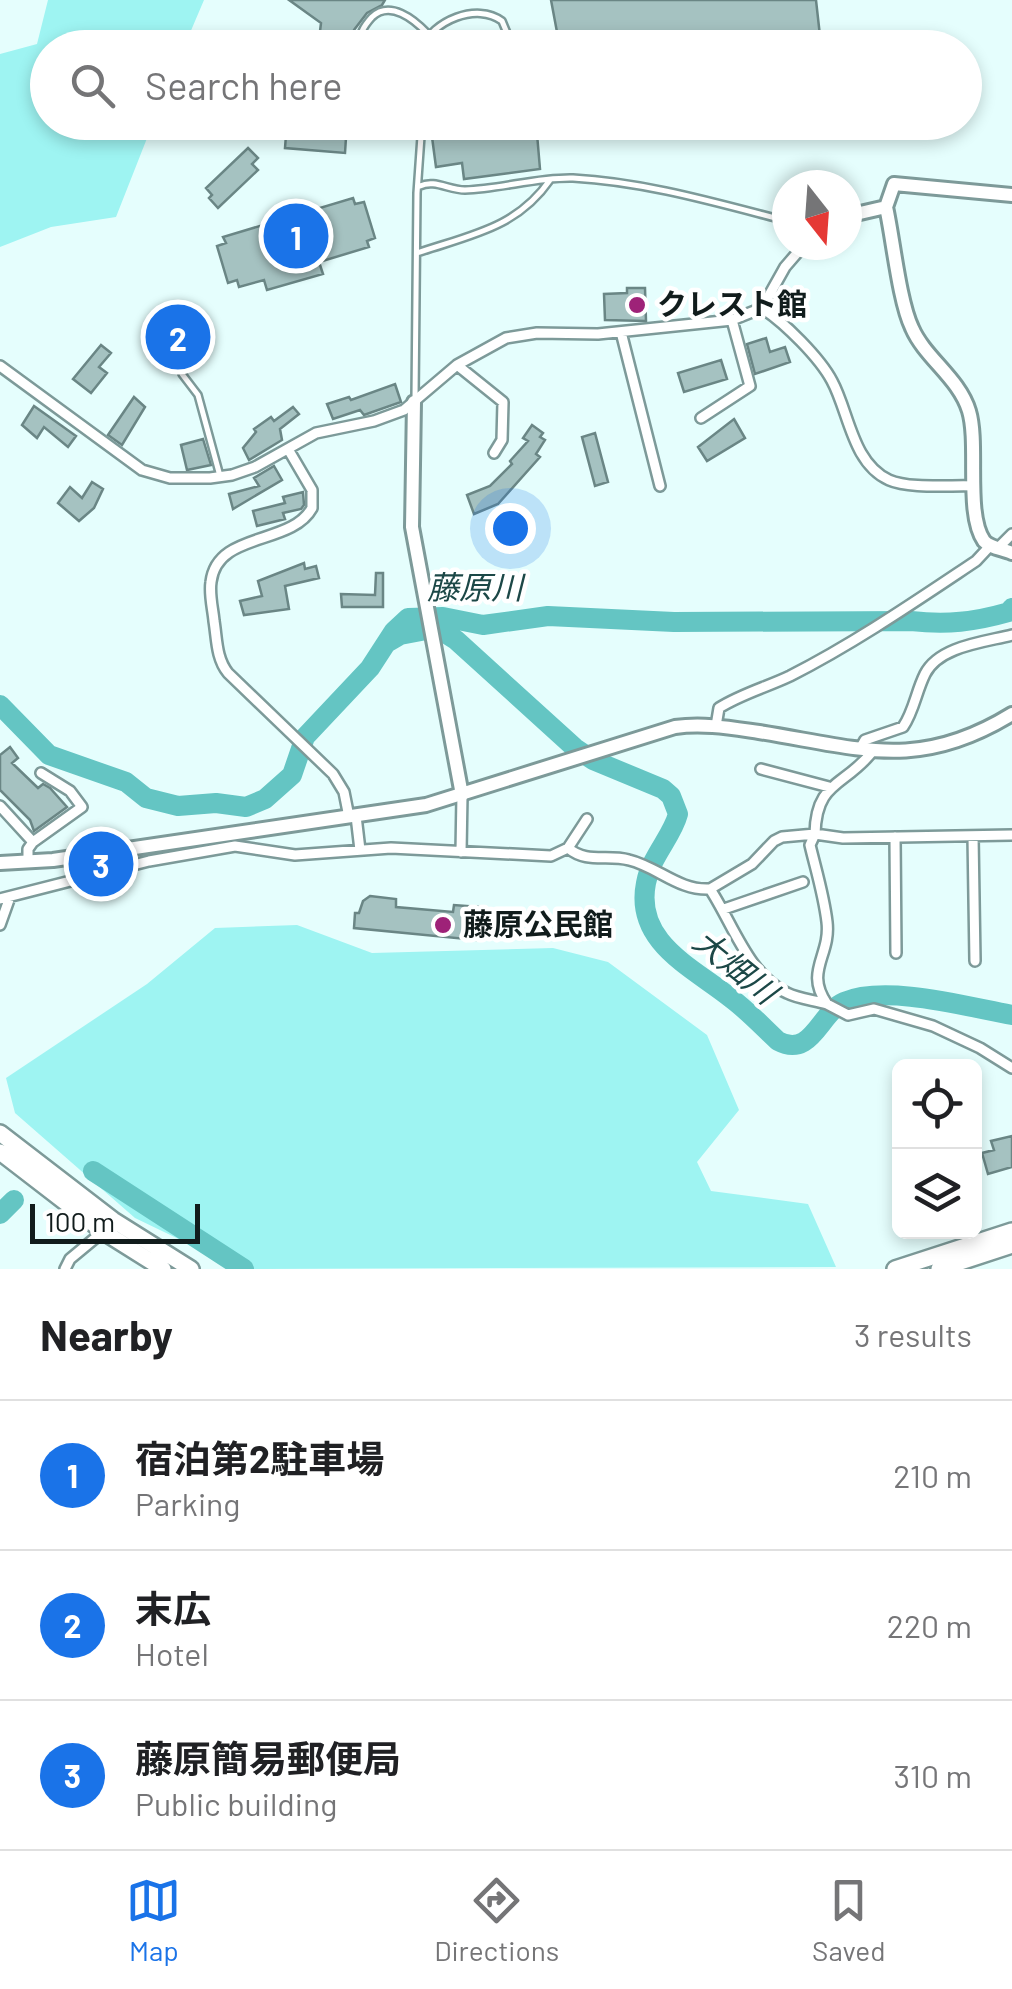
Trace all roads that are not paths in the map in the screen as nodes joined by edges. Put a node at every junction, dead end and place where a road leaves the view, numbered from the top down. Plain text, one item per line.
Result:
1 (362, 30) edge
2 (424, 30) edge
3 (434, 30) edge
4 (506, 30) edge
5 (421, 140) edge
6 (550, 180) junction
7 (420, 186) junction
8 (1012, 195) edge
9 (886, 206) junction
10 (862, 212) edge
11 (772, 217) edge
12 (417, 253) junction
13 (790, 260) edge
14 (762, 308) junction
15 (732, 320) junction
16 (622, 332) junction
17 (201, 341) dead end
18 (458, 365) junction
19 (0, 366) edge
20 (414, 402) junction
21 (701, 418) dead end
22 (288, 450) junction
23 (494, 454) dead end
24 (220, 476) junction
25 (660, 486) dead end
26 (974, 486) junction
27 (1012, 534) edge
28 (1000, 549) edge
29 (1012, 635) edge
30 (1012, 714) edge
31 (716, 726) junction
32 (866, 750) junction
33 (761, 769) dead end
34 (41, 773) dead end
35 (830, 786) junction
36 (462, 795) junction
37 (0, 806) edge
38 (352, 817) junction
39 (587, 819) dead end
40 (815, 834) junction
41 (1012, 835) edge
42 (974, 836) junction
43 (895, 837) junction
44 (33, 842) junction
45 (568, 848) junction
46 (360, 850) junction
47 (461, 852) junction
48 (28, 862) junction
49 (0, 863) edge
50 (803, 882) dead end
51 (710, 889) junction
52 (5, 898) edge
53 (724, 909) junction
54 (0, 925) edge
55 (896, 952) dead end
56 (975, 960) dead end
57 (828, 1004) junction
58 (1012, 1068) edge
59 (0, 1133) edge
60 (0, 1152) edge
61 (109, 1226) junction
62 (1012, 1231) edge
63 (1012, 1245) edge
64 (65, 1269) edge
65 (163, 1269) edge
66 (191, 1269) edge
67 (895, 1269) edge
68 (939, 1269) edge

1 - 2 lane
3 - 4 lane
5 - 7 lane
6 - 7 lane
6 - 11 lane
6 - 12 lane
7 - 12 lane
8 - 9 street
9 - 10 street
9 - 26 street
12 - 20 lane
13 - 14 street
14 - 15 street
14 - 26 street
15 - 16 street
15 - 21 street
16 - 18 street
16 - 25 street
17 - 24 lane
18 - 20 street
18 - 23 street
19 - 24 street
20 - 22 street
20 - 36 street
22 - 24 street
22 - 38 street
26 - 28 street
27 - 28 street
28 - 31 street
29 - 32 street
30 - 32 street
31 - 32 street
31 - 36 street
32 - 35 street
33 - 35 street
34 - 44 street
35 - 40 street
36 - 38 street
36 - 47 street
37 - 44 street
38 - 46 street
38 - 48 street
39 - 45 street
40 - 43 street
40 - 51 street
40 - 57 street
41 - 42 street
42 - 43 street
42 - 56 street
43 - 55 street
44 - 48 street
45 - 47 street
45 - 51 street
46 - 47 street
46 - 52 street
48 - 49 street
50 - 53 street
51 - 53 street
52 - 54 street
53 - 57 street
57 - 58 street
59 - 61 main road
60 - 61 main road
61 - 64 street
61 - 65 main road
61 - 66 main road
62 - 67 main road
63 - 68 main road

